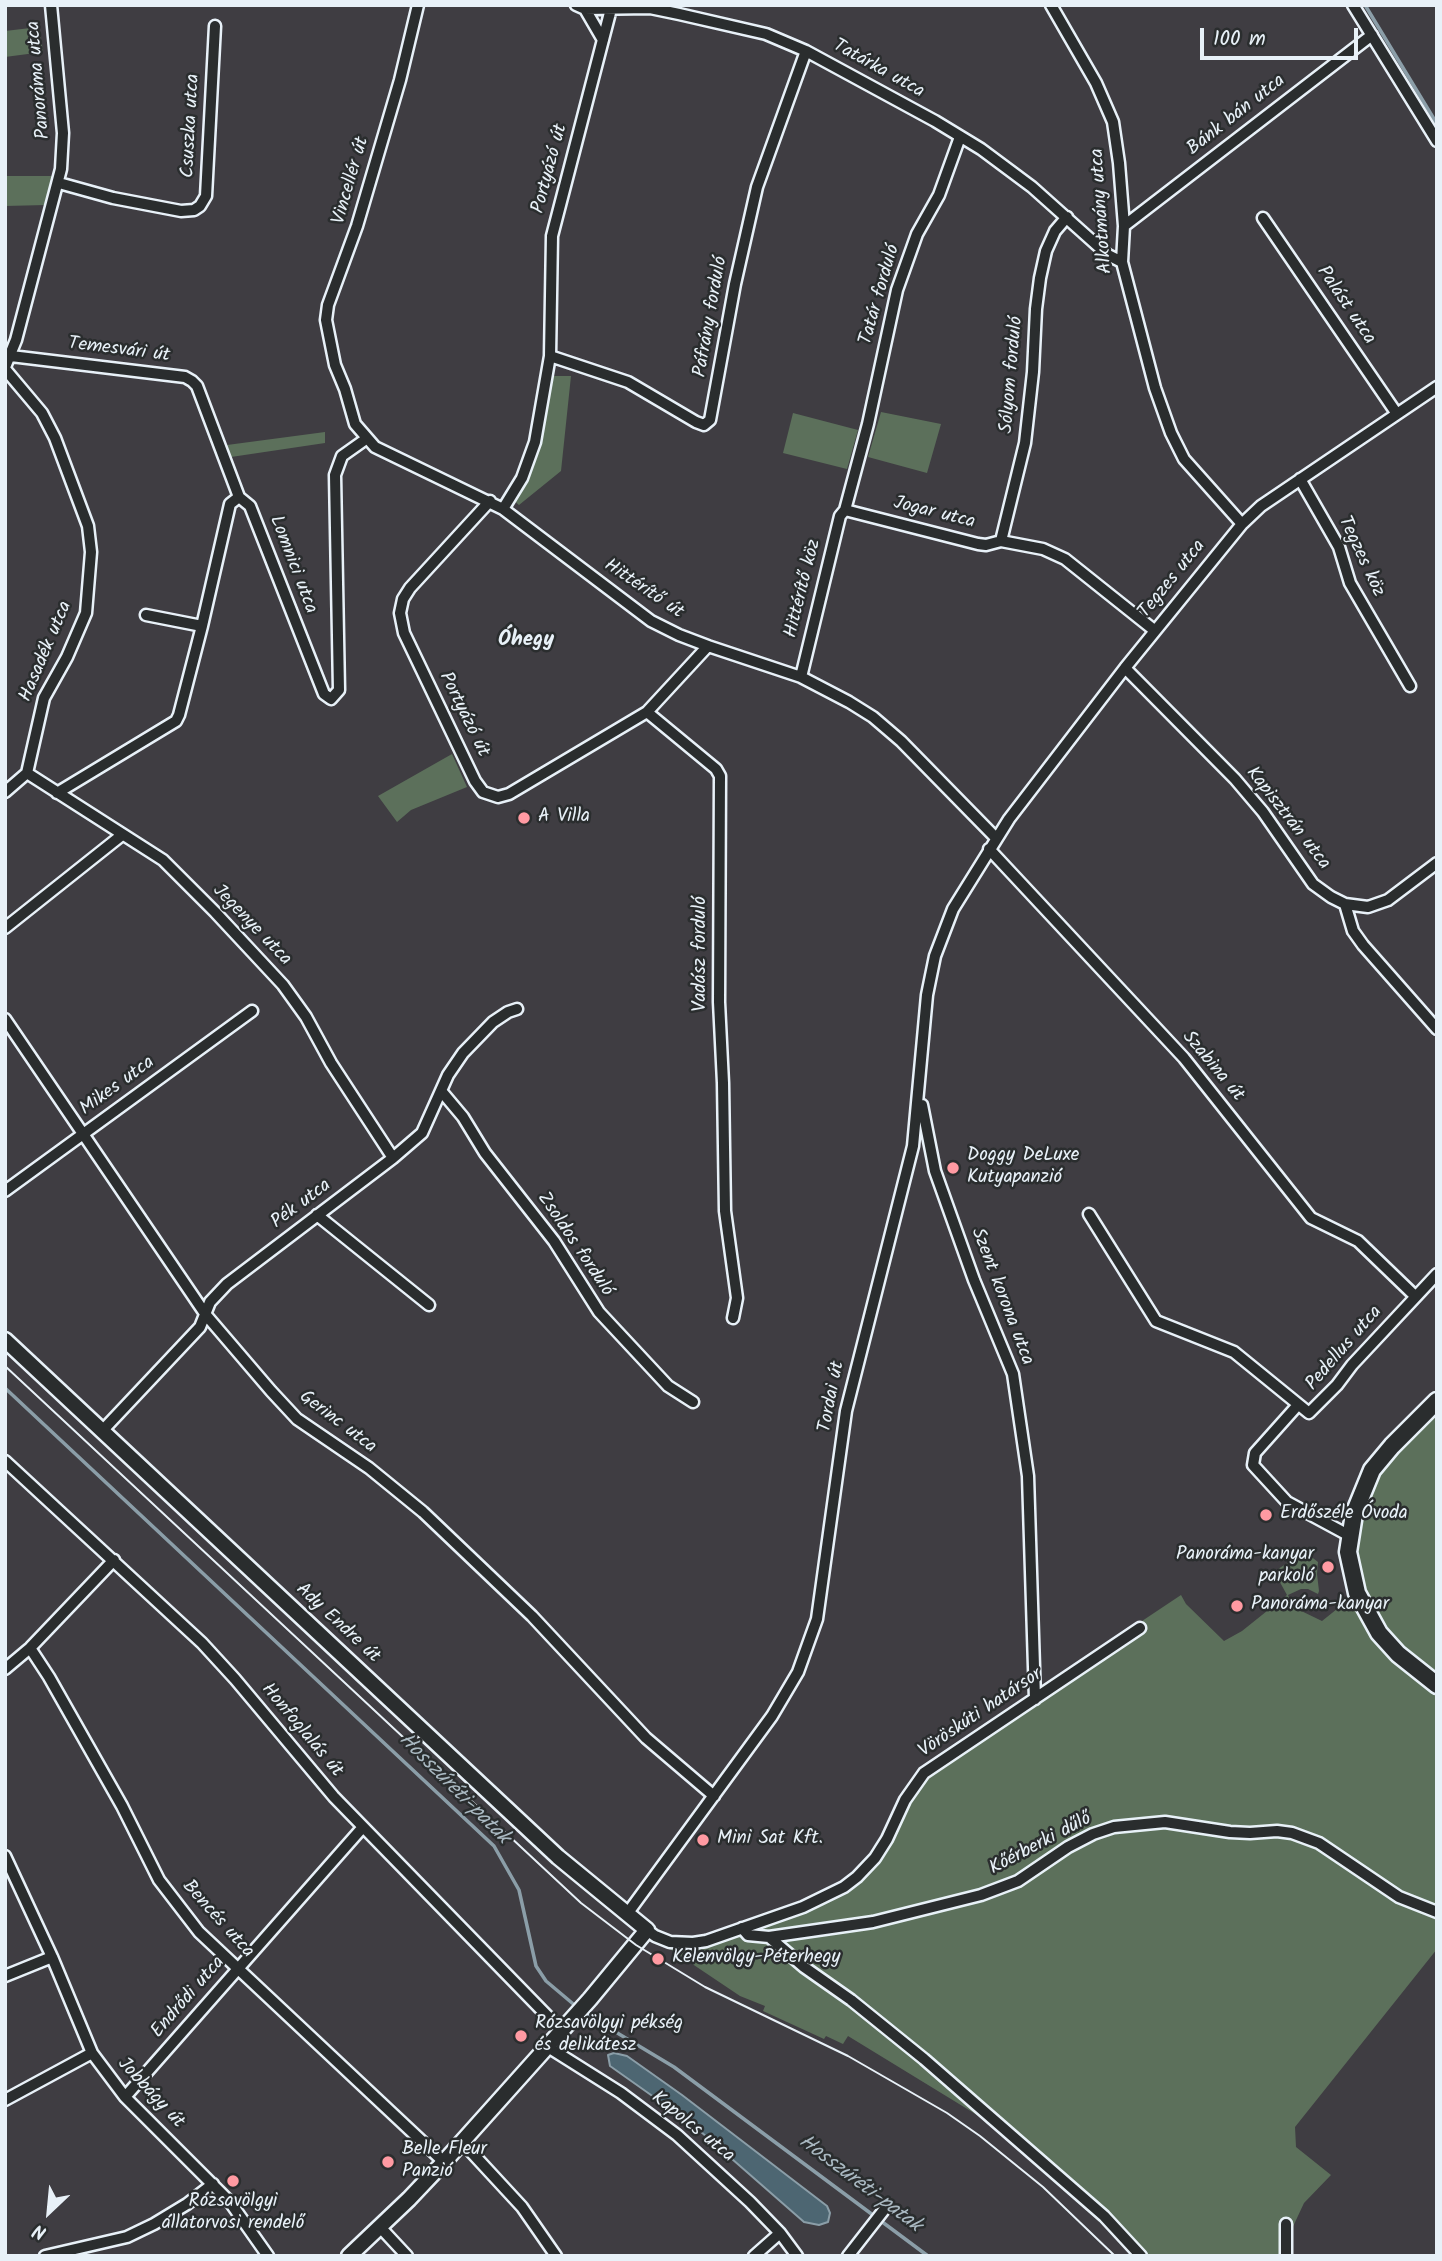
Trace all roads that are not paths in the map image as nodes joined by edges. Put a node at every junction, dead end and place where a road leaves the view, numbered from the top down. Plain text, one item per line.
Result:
1 (51, 5) edge
2 (418, 5) edge
3 (1051, 5) edge
4 (1353, 5) edge
5 (580, 7) edge
6 (612, 7) edge
7 (215, 26) dead end
8 (1372, 35) junction
9 (603, 40) junction
10 (806, 51) junction
11 (960, 136) junction
12 (1437, 141) edge
13 (59, 183) junction
14 (1067, 216) junction
15 (1263, 218) dead end
16 (1124, 226) junction
17 (1122, 262) junction
18 (11, 356) junction
19 (550, 356) junction
20 (5, 368) edge
21 (1437, 387) edge
22 (1397, 414) junction
23 (366, 439) junction
24 (1300, 479) junction
25 (239, 497) junction
26 (490, 501) junction
27 (503, 509) junction
28 (845, 510) junction
29 (1242, 524) junction
30 (1001, 541) junction
31 (146, 615) dead end
32 (202, 625) junction
33 (1154, 630) junction
34 (708, 646) junction
35 (1125, 668) junction
36 (801, 677) junction
37 (1410, 686) dead end
38 (647, 712) junction
39 (27, 773) junction
40 (5, 792) edge
41 (57, 793) junction
42 (121, 835) junction
43 (996, 838) junction
44 (989, 849) junction
45 (1437, 863) edge
46 (1345, 904) junction
47 (5, 928) edge
48 (517, 1009) dead end
49 (252, 1011) dead end
50 (5, 1019) edge
51 (1437, 1029) edge
52 (919, 1080) junction
53 (442, 1092) junction
54 (83, 1135) junction
55 (393, 1158) junction
56 (5, 1191) edge
57 (1089, 1213) dead end
58 (317, 1215) junction
59 (1437, 1274) edge
60 (1415, 1296) junction
61 (429, 1305) dead end
62 (206, 1315) junction
63 (733, 1318) dead end
64 (5, 1340) edge
65 (1437, 1401) edge
66 (693, 1402) dead end
67 (1297, 1406) junction
68 (103, 1430) junction
69 (5, 1461) edge
70 (1350, 1536) junction
71 (114, 1560) junction
72 (1140, 1628) dead end
73 (30, 1648) junction
74 (5, 1669) edge
75 (1437, 1685) edge
76 (1035, 1699) junction
77 (715, 1796) junction
78 (363, 1828) junction
79 (5, 1856) edge
80 (1437, 1912) edge
81 (627, 1914) junction
82 (742, 1928) junction
83 (647, 1930) junction
84 (769, 1937) junction
85 (52, 1957) junction
86 (237, 1970) junction
87 (5, 1976) edge
88 (562, 2031) junction
89 (548, 2047) junction
90 (92, 2053) junction
91 (125, 2097) junction
92 (5, 2100) edge
93 (462, 2142) junction
94 (444, 2162) junction
95 (213, 2184) junction
96 (885, 2209) dead end
97 (1286, 2224) dead end
98 (380, 2227) junction
99 (780, 2233) junction
100 (45, 2256) edge
101 (268, 2256) edge
102 (349, 2256) edge
103 (407, 2256) edge
104 (556, 2256) edge
105 (754, 2256) edge
106 (797, 2256) edge
107 (848, 2256) edge
108 (1141, 2256) edge
109 (1286, 2256) edge

1 - 13 street, Panoráma utca
2 - 23 street, Vincellér út
3 - 16 street, Alkotmány utca
4 - 8 street
5 - 6 street, Tatárka utca
5 - 9 street
6 - 9 street, Portyázó út
6 - 10 street, Tatárka utca
7 - 13 street, Csuszka utca
8 - 12 street
8 - 16 street, Bánk bán utca
9 - 19 street, Portyázó út
10 - 11 street, Tatárka utca
10 - 19 street, Páfrány forduló
11 - 14 street, Tatárka utca
11 - 28 street, Tatár forduló
13 - 18 street, Panoráma utca
14 - 17 street, Tatárka utca
14 - 30 street, Sólyom forduló
15 - 22 street, Palást utca
16 - 17 street, Alkotmány utca
17 - 29 street, Alkotmány utca
18 - 20 street
18 - 25 street, Temesvári út
19 - 27 street, Portyázó út
20 - 39 street, Hasadék utca
21 - 22 street, Tegzes utca
22 - 24 street, Tegzes utca
23 - 25 street, Lomnici utca
23 - 26 street, Hittérítő út
24 - 29 street, Tegzes utca
24 - 37 street, Tegzes köz
25 - 32 street
26 - 27 street, Hittérítő út
26 - 38 street, Portyázó út
27 - 34 street, Hittérítő út
28 - 30 street, Jogar utca
28 - 36 street, Hittérítő köz
29 - 33 street, Tegzes utca
30 - 33 street, Jogar utca
31 - 32 street
32 - 41 street
33 - 35 street, Tegzes utca
34 - 36 street, Hittérítő út
34 - 38 street
35 - 43 street, Tegzes utca
35 - 46 street, Kapisztrán utca
36 - 43 street, Hittérítő út
38 - 63 street, Vadász forduló
39 - 40 street
39 - 41 street, Jegenye utca
41 - 42 street, Jegenye utca
42 - 47 street
42 - 55 street, Jegenye utca
43 - 44 street, Tegzes utca
44 - 52 street, Tordai út
44 - 60 street, Szabina út
45 - 46 street
46 - 51 street
48 - 53 street, Pék utca
49 - 54 street, Mikes utca
50 - 54 street, Gerinc utca
52 - 76 street, Szent korona utca
52 - 77 street, Tordai út
53 - 55 street, Pék utca
53 - 66 street, Zsoldos forduló
54 - 56 street, Mikes utca
54 - 62 street, Gerinc utca
55 - 58 street, Pék utca
57 - 67 street
58 - 61 street
58 - 62 street, Pék utca
59 - 60 street, Pedellus utca
60 - 67 street, Pedellus utca
62 - 68 street, Pék utca
62 - 77 street, Gerinc utca
64 - 68 street, Ady Endre út
65 - 70 main road
67 - 70 street, Pedellus utca
68 - 81 street, Ady Endre út
69 - 71 street, Honfoglalás út
70 - 75 main road
71 - 73 street
71 - 78 street, Honfoglalás út
72 - 76 street, Vöröskúti határsor
73 - 74 street
73 - 86 street, Bencés utca
76 - 82 street, Vöröskúti határsor
77 - 81 street, Tordai út
78 - 86 street, Endrődi utca
78 - 88 street, Honfoglalás út
79 - 85 street, Jobbágy út
80 - 84 street, Kőérberki dűlő
81 - 83 street, Ady Endre út
82 - 83 street, Vöröskúti határsor
82 - 84 street, Kőérberki dűlő
83 - 88 street
84 - 108 street, Kőérberki dűlő
85 - 87 street
85 - 90 street, Jobbágy út
86 - 91 street, Endrődi utca
86 - 94 street, Bencés utca
88 - 89 street
89 - 93 street
89 - 99 street, Kapolcs utca
90 - 91 street, Jobbágy út
90 - 92 street
91 - 95 street, Jobbágy út
93 - 94 street
93 - 104 street
94 - 98 street
95 - 100 street
95 - 101 street, Jobbágy út
96 - 107 street
97 - 109 street
98 - 102 street
98 - 103 street
99 - 105 street
99 - 106 street, Kapolcs utca

